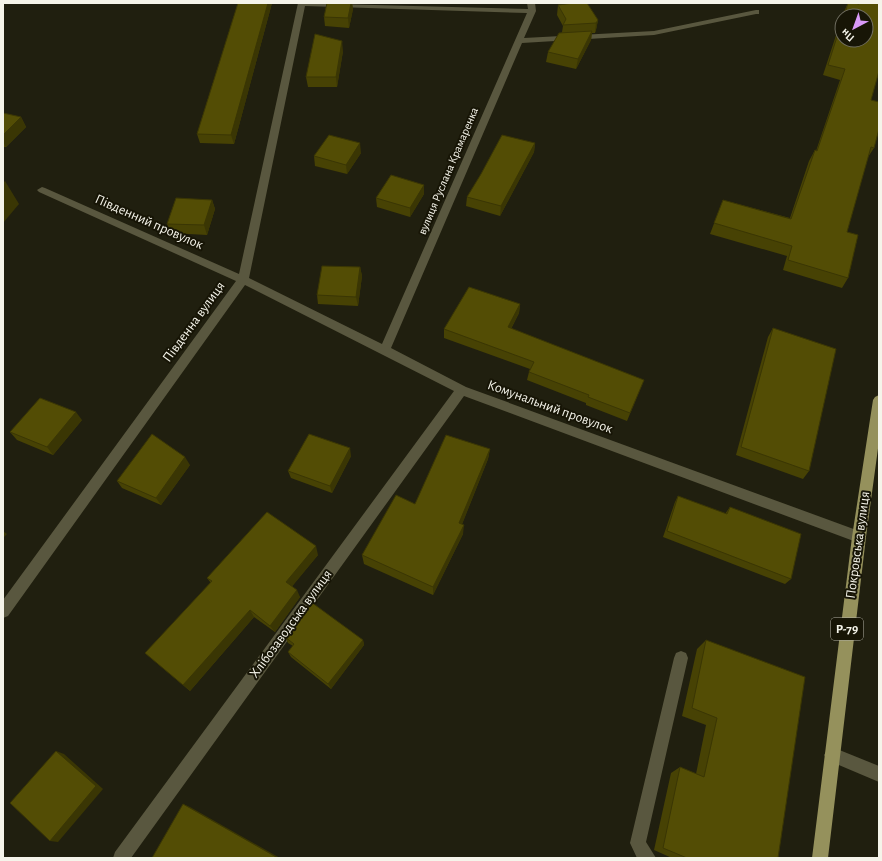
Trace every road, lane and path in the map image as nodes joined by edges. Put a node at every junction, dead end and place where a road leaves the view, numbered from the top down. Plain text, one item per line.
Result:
1 (302, 3) edge
2 (531, 7) edge
3 (756, 12) dead end
4 (519, 42) junction
5 (42, 190) dead end
6 (243, 280) junction
7 (385, 350) junction
8 (462, 390) junction
9 (879, 400) edge
10 (859, 537) junction
11 (3, 611) edge
12 (681, 658) dead end
13 (832, 755) junction
14 (879, 774) edge
15 (121, 858) edge
16 (648, 858) edge
17 (820, 858) edge

1 - 2 street
1 - 6 street, Південна вулиця
2 - 4 street, вулиця Руслана Крамаренка
3 - 4 street
4 - 7 street, вулиця Руслана Крамаренка
5 - 6 street, Південний провулок
6 - 7 street, Комунальний провулок
6 - 11 street, Південна вулиця
7 - 8 street, Комунальний провулок
8 - 10 street, Комунальний провулок
8 - 15 street, Хлібозаводська вулиця
9 - 10 main road, Покровська вулиця / Р-79
10 - 13 main road, Покровська вулиця / Р-79
12 - 16 street
13 - 14 street
13 - 17 main road, Покровська вулиця / Р-79

